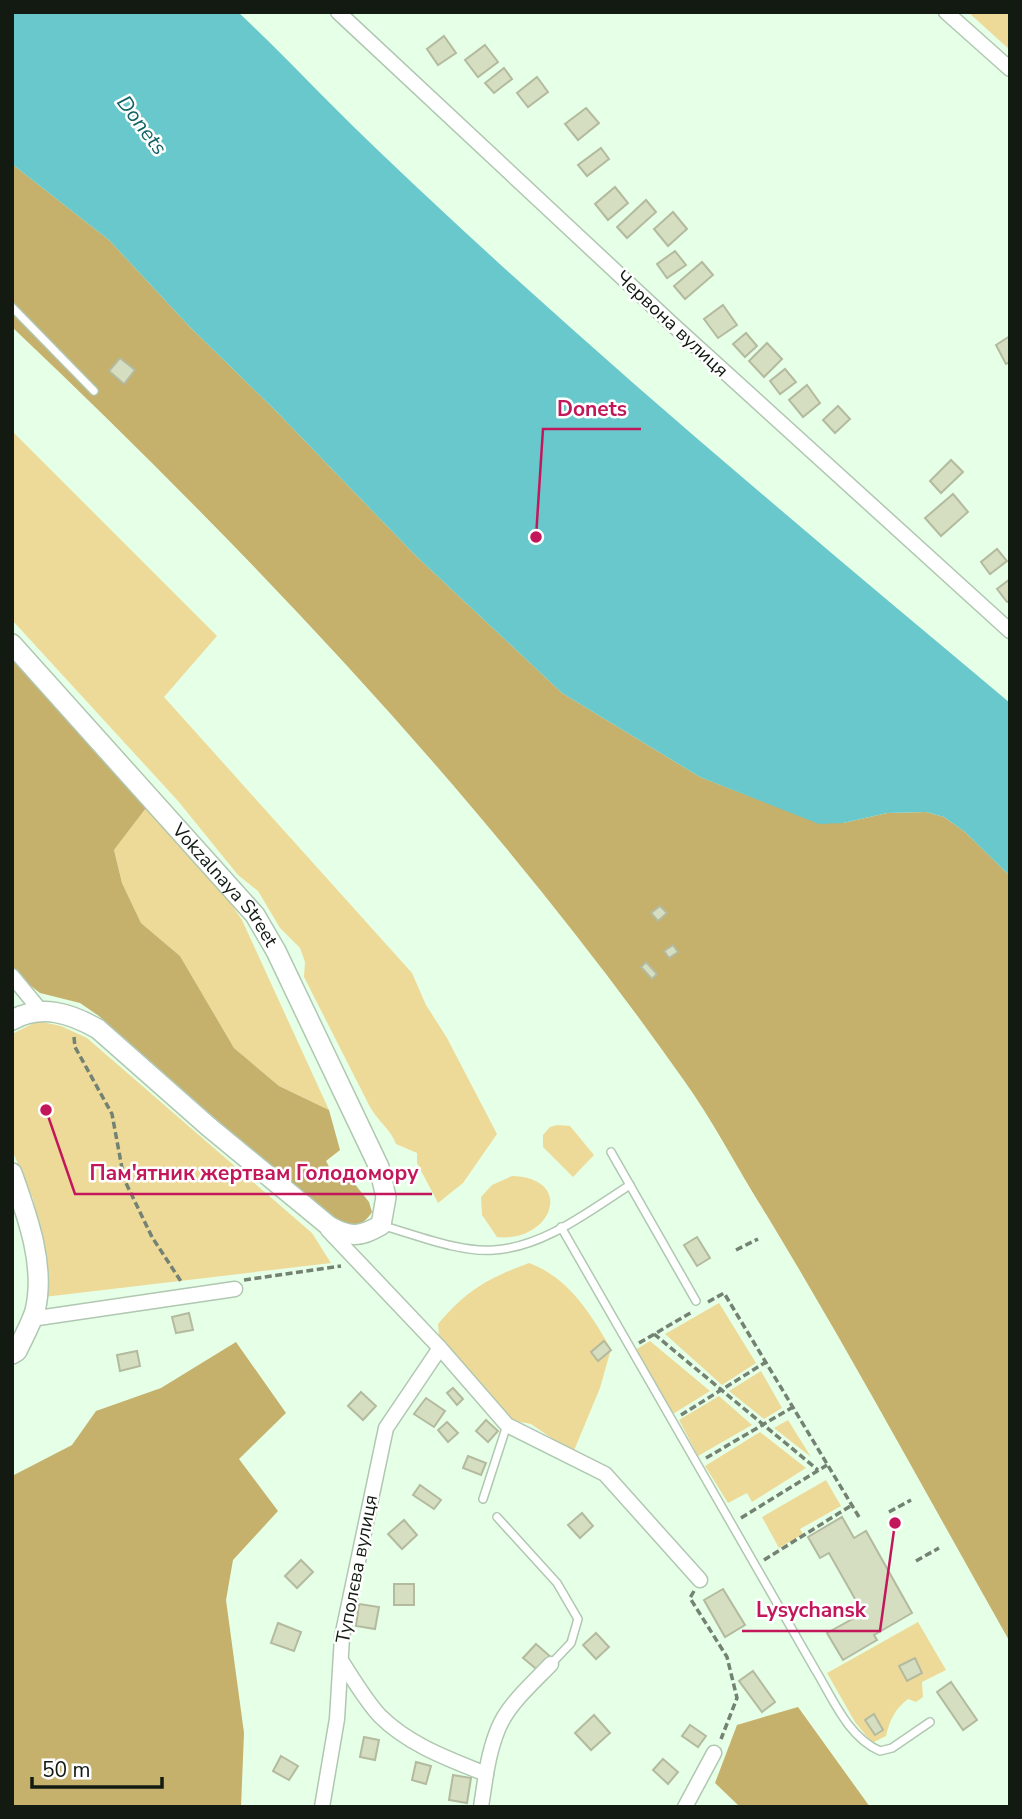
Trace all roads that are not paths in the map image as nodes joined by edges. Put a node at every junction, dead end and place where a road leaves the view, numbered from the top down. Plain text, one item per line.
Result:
1 (338, 12) edge
2 (946, 12) edge
3 (1010, 69) edge
4 (12, 307) edge
5 (94, 391) dead end
6 (1010, 631) edge
7 (12, 644) edge
8 (12, 976) edge
9 (40, 1010) junction
10 (12, 1020) edge
11 (611, 1152) dead end
12 (12, 1173) edge
13 (630, 1185) junction
14 (310, 1211) junction
15 (381, 1225) junction
16 (561, 1227) junction
17 (237, 1285) road end
18 (695, 1301) dead end
19 (31, 1319) junction
20 (440, 1348) junction
21 (14, 1349) edge
22 (507, 1425) junction
23 (484, 1499) dead end
24 (497, 1517) dead end
25 (700, 1580) road end
26 (342, 1662) junction
27 (551, 1664) joint
28 (930, 1722) dead end
29 (714, 1753) road end
30 (486, 1774) junction
31 (322, 1807) edge
32 (481, 1807) edge
33 (685, 1807) edge

1 - 6 street, Червона вулиця
2 - 3 street
4 - 5 lane
7 - 15 main road, Vokzalnaya Street
8 - 9 street
9 - 10 main road
9 - 14 main road
11 - 13 lane
12 - 19 main road
13 - 16 lane
13 - 18 lane
14 - 15 main road
14 - 20 street
15 - 16 lane
16 - 28 lane
17 - 19 street
19 - 21 main road
20 - 22 street
20 - 26 street, Туполєва вулиця
22 - 23 lane
22 - 25 street
24 - 27 lane
26 - 30 street
26 - 31 street, Туполєва вулиця
27 - 30 street
29 - 33 street
30 - 32 street

